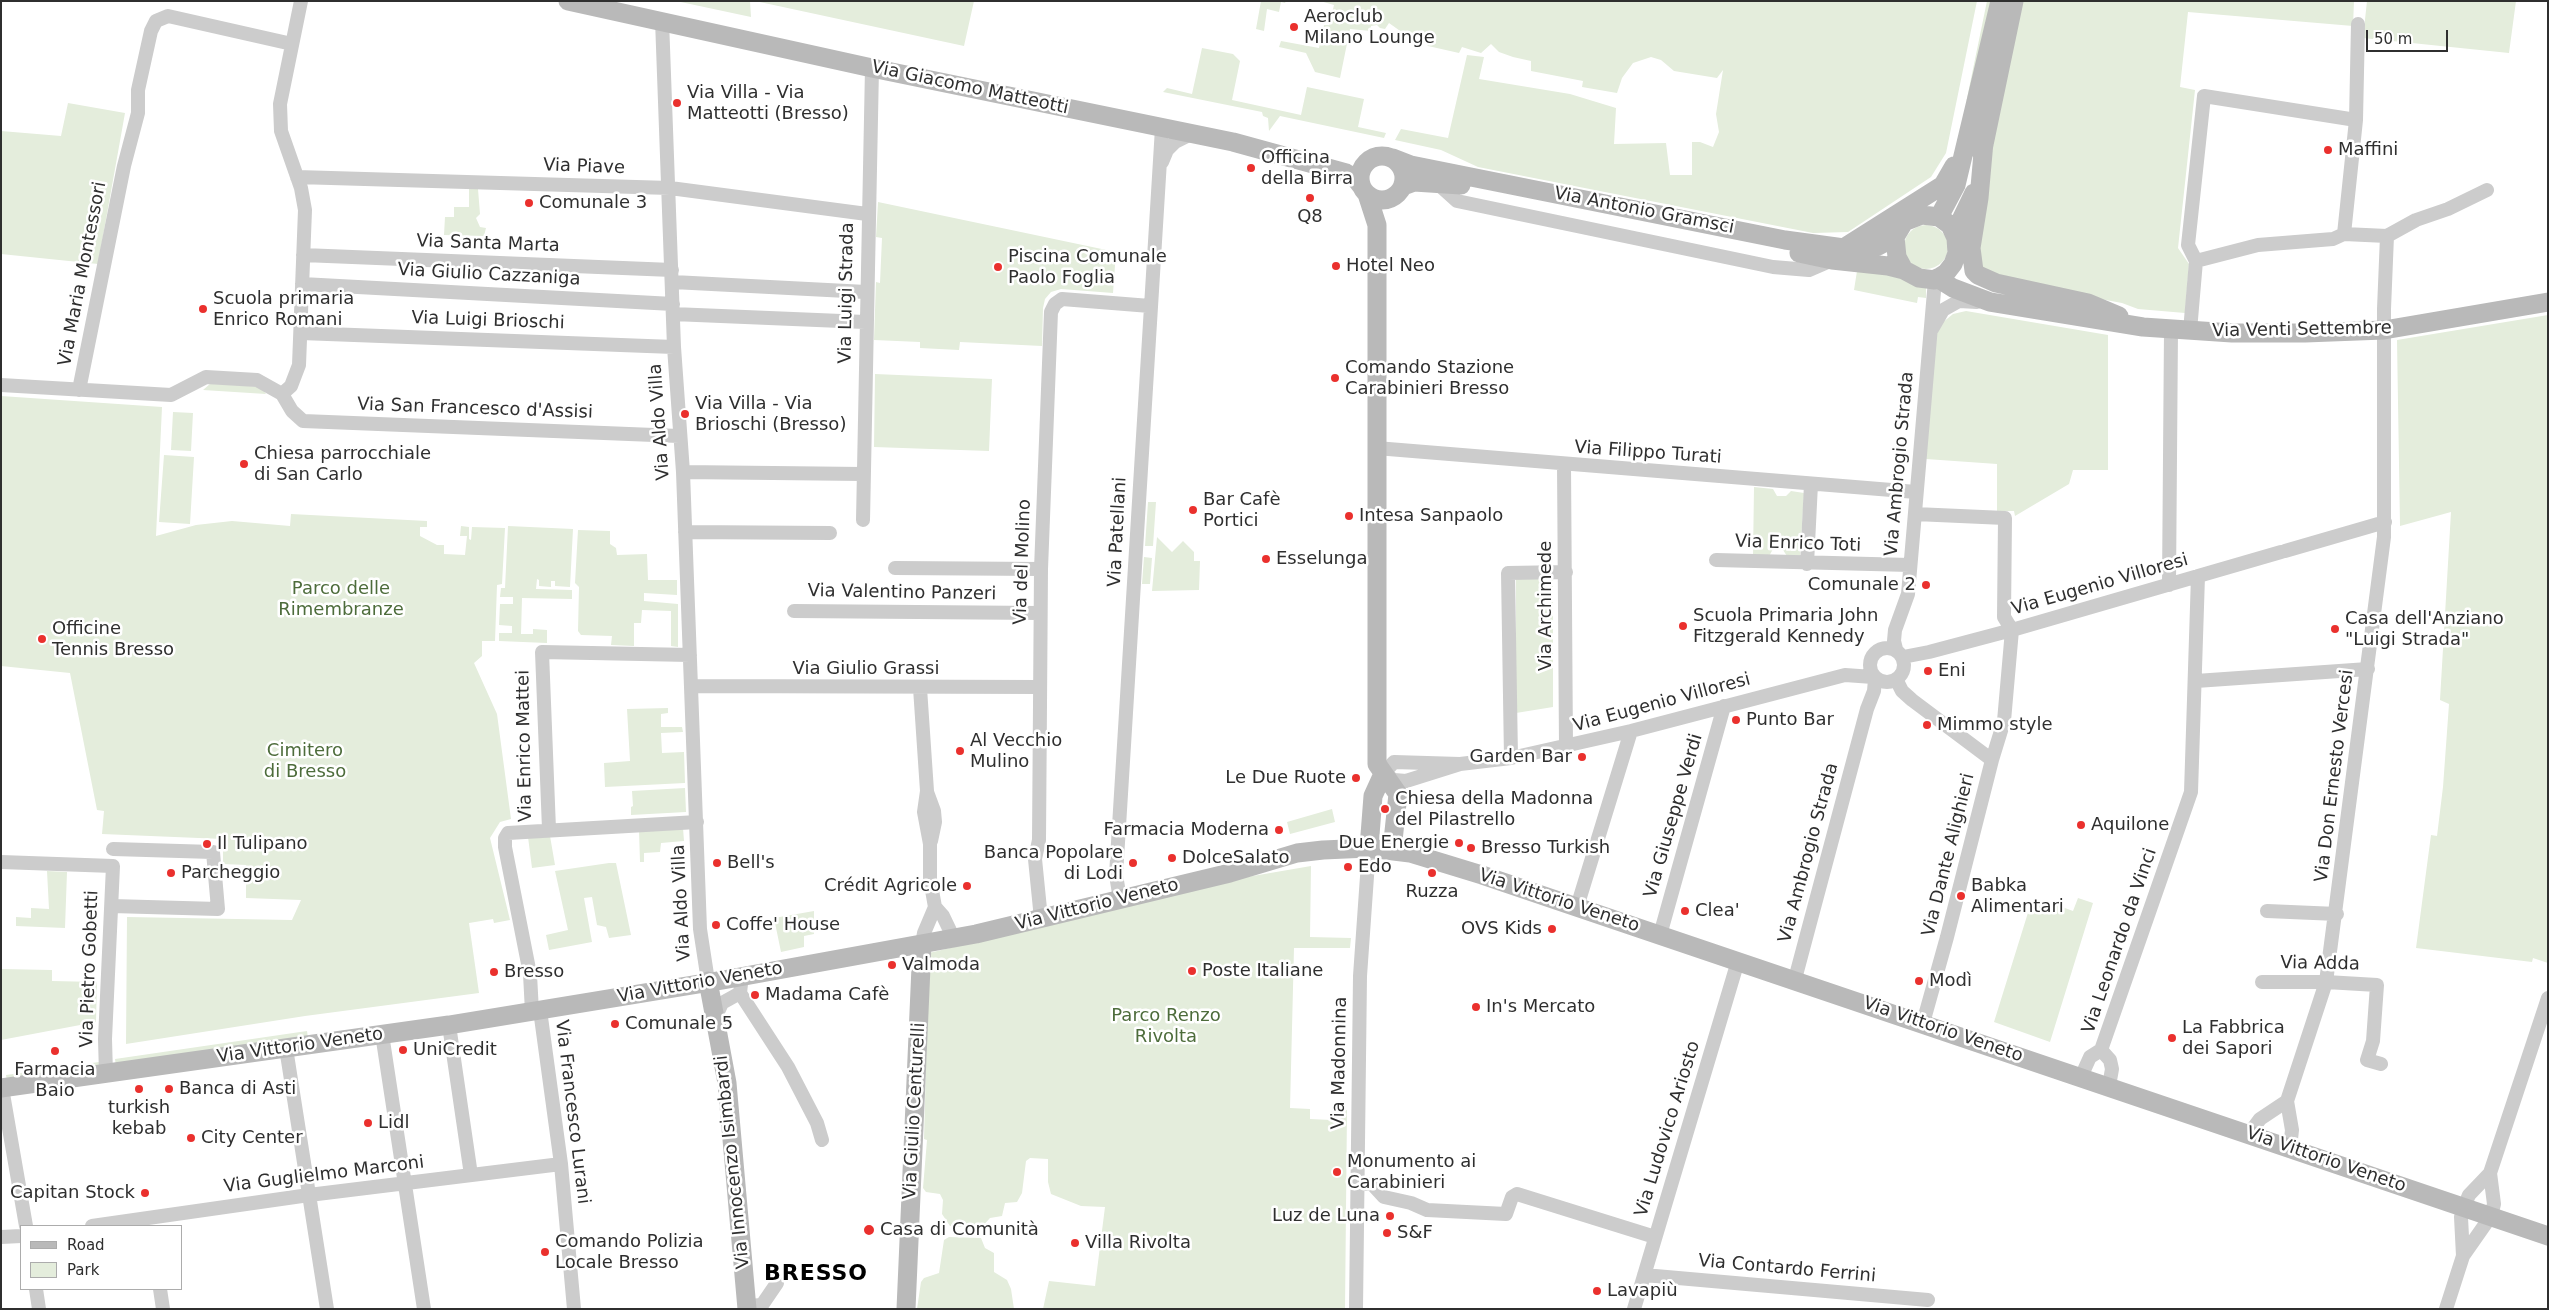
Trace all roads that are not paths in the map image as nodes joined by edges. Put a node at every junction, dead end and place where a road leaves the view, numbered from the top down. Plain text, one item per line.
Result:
1 (301, 1) edge
2 (568, 1) edge
3 (2000, 1) edge
4 (2014, 1) edge
5 (662, 20) junction
6 (2358, 24) dead end
7 (292, 44) junction
8 (872, 68) junction
9 (2356, 120) junction
10 (1162, 128) junction
11 (1190, 134) junction
12 (1984, 142) junction
13 (1966, 146) junction
14 (1278, 153) junction
15 (1393, 158) junction
16 (1367, 161) junction
17 (1160, 167) junction
18 (298, 177) junction
19 (670, 188) junction
20 (1364, 190) junction
21 (2486, 190) dead end
22 (1398, 191) junction
23 (867, 214) junction
24 (1939, 218) junction
25 (1377, 225) junction
26 (2344, 234) junction
27 (2388, 236) junction
28 (1895, 237) junction
29 (1956, 238) junction
30 (1838, 254) junction
31 (303, 256) junction
32 (2196, 261) junction
33 (1953, 264) junction
34 (1904, 270) junction
35 (672, 276) junction
36 (1936, 279) junction
37 (302, 284) junction
38 (866, 292) junction
39 (1990, 302) junction
40 (2548, 302) edge
41 (1150, 306) junction
42 (2027, 308) junction
43 (673, 309) junction
44 (865, 322) junction
45 (2143, 327) junction
46 (2171, 330) junction
47 (2384, 330) junction
48 (1930, 331) junction
49 (2190, 331) junction
50 (301, 333) junction
51 (674, 347) junction
52 (1, 385) edge
53 (79, 390) junction
54 (282, 394) junction
55 (680, 436) junction
56 (1376, 448) junction
57 (1564, 465) junction
58 (683, 472) junction
59 (863, 474) junction
60 (1811, 484) junction
61 (1916, 492) junction
62 (1915, 514) junction
63 (863, 520) dead end
64 (2385, 522) junction
65 (685, 532) junction
66 (830, 532) dead end
67 (1716, 560) dead end
68 (1807, 564) junction
69 (1910, 565) junction
70 (895, 568) dead end
71 (1041, 569) junction
72 (1566, 572) junction
73 (2198, 576) junction
74 (2169, 585) junction
75 (794, 611) dead end
76 (1040, 613) junction
77 (2012, 630) junction
78 (690, 655) junction
79 (1899, 664) junction
80 (2368, 669) junction
81 (1874, 678) junction
82 (2196, 681) junction
83 (691, 686) junction
84 (1040, 687) junction
85 (920, 688) junction
86 (1724, 706) junction
87 (1631, 731) junction
88 (1566, 747) junction
89 (1511, 758) junction
90 (1992, 760) junction
91 (1383, 774) junction
92 (697, 822) junction
93 (549, 829) junction
94 (113, 848) dead end
95 (1369, 848) junction
96 (1392, 850) junction
97 (1, 862) edge
98 (1120, 898) junction
99 (112, 906) junction
100 (935, 907) junction
101 (1576, 907) junction
102 (2267, 911) dead end
103 (2337, 914) junction
104 (1041, 919) junction
105 (1660, 935) junction
106 (954, 939) junction
107 (922, 944) junction
108 (1738, 961) junction
109 (1795, 979) junction
110 (708, 981) junction
111 (2262, 982) dead end
112 (2326, 982) junction
113 (741, 984) junction
114 (2548, 998) edge
115 (536, 1011) junction
116 (716, 1016) junction
117 (1923, 1023) junction
118 (449, 1025) junction
119 (382, 1034) junction
120 (286, 1048) junction
121 (2102, 1050) junction
122 (2381, 1064) dead end
123 (106, 1074) junction
124 (2080, 1077) junction
125 (2109, 1086) junction
126 (2, 1088) edge
127 (2286, 1101) junction
128 (2249, 1134) junction
129 (822, 1140) dead end
130 (2290, 1148) junction
131 (561, 1164) junction
132 (2490, 1173) junction
133 (471, 1175) junction
134 (405, 1183) junction
135 (1358, 1184) junction
136 (309, 1195) junction
137 (2464, 1207) junction
138 (2491, 1216) junction
139 (149, 1222) edge
140 (26, 1225) edge
141 (106, 1225) edge
142 (20, 1236) edge
143 (2548, 1236) edge
144 (1, 1237) edge
145 (1655, 1237) junction
146 (2463, 1256) junction
147 (1644, 1275) junction
148 (777, 1283) dead end
149 (36, 1290) edge
150 (160, 1290) edge
151 (1928, 1300) dead end
152 (747, 1307) edge
153 (39, 1309) edge
154 (163, 1309) edge
155 (327, 1309) edge
156 (424, 1309) edge
157 (574, 1309) edge
158 (906, 1309) edge
159 (1356, 1309) edge
160 (1634, 1309) edge
161 (2446, 1309) edge

1 - 7 street
2 - 5 street, Via Giacomo Matteotti
3 - 13 street
4 - 12 street
5 - 8 street, Via Giacomo Matteotti
5 - 19 street, Via Aldo Villa
6 - 9 street
7 - 18 street
7 - 53 street, Via Maria Montessori
8 - 10 street, Via Giacomo Matteotti
8 - 23 street, Via Luigi Strada
9 - 26 street
9 - 32 street
10 - 11 street, Via Giacomo Matteotti
10 - 17 street, Via Patellani
11 - 14 street, Via Giacomo Matteotti
11 - 17 street, Via Patellani
12 - 29 street
12 - 45 street, Via Venti Settembre
13 - 24 street
13 - 30 street
14 - 16 street, Via Giacomo Matteotti
14 - 20 street, Via Giacomo Matteotti
15 - 16 street
15 - 22 street
15 - 30 street, Via Antonio Gramsci
16 - 20 street
17 - 41 street, Via Patellani
18 - 19 street, Via Piave
18 - 31 street
19 - 23 street, Via Piave
19 - 35 street, Via Aldo Villa
20 - 22 street
20 - 25 street
21 - 27 street
22 - 25 street
22 - 30 street, Via Antonio Gramsci
23 - 38 street, Via Luigi Strada
24 - 28 street
24 - 29 street
25 - 56 street
26 - 27 street
26 - 32 street
27 - 47 street, Via Don Ernesto Vercesi
28 - 30 street, Via Antonio Gramsci
28 - 34 street
29 - 33 street
30 - 34 street, Via Antonio Gramsci
31 - 35 street, Via Santa Marta
31 - 37 street
32 - 49 street
33 - 36 street
33 - 42 street, Via Venti Settembre
34 - 36 street
35 - 38 street, Via Santa Marta
35 - 43 street, Via Aldo Villa
36 - 39 street, Via Venti Settembre
36 - 48 street, Via Ambrogio Strada
37 - 43 street, Via Giulio Cazzaniga
37 - 50 street
38 - 44 street, Via Luigi Strada
39 - 42 street, Via Venti Settembre
39 - 48 street
40 - 47 street, Via Venti Settembre
41 - 71 street, Via del Molino
41 - 98 street, Via Patellani
42 - 45 street, Via Venti Settembre
43 - 44 street, Via Giulio Cazzaniga
43 - 51 street, Via Aldo Villa
44 - 59 street, Via Luigi Strada
45 - 46 street, Via Venti Settembre
46 - 49 street, Via Venti Settembre
46 - 74 street
47 - 49 street, Via Venti Settembre
47 - 64 street, Via Don Ernesto Vercesi
48 - 61 street, Via Ambrogio Strada
50 - 51 street, Via Luigi Brioschi
50 - 54 street
51 - 55 street, Via Aldo Villa
52 - 53 street
53 - 54 street
54 - 55 street, Via San Francesco d'Assisi
55 - 58 street, Via Aldo Villa
56 - 57 street, Via Filippo Turati
56 - 91 street
57 - 60 street, Via Filippo Turati
57 - 72 street, Via Archimede
58 - 59 street
58 - 65 street, Via Aldo Villa
59 - 63 street, Via Luigi Strada
60 - 61 street, Via Filippo Turati
60 - 68 street
61 - 62 street, Via Ambrogio Strada
62 - 69 street, Via Ambrogio Strada
62 - 77 street
64 - 73 street, Via Eugenio Villoresi
64 - 80 street, Via Don Ernesto Vercesi
65 - 66 street
65 - 78 street, Via Aldo Villa
67 - 68 street, Via Enrico Toti
68 - 69 street, Via Enrico Toti
69 - 79 street, Via Ambrogio Strada
70 - 71 street
71 - 76 street, Via del Molino
72 - 88 street, Via Archimede
72 - 89 street
73 - 74 street, Via Eugenio Villoresi
73 - 82 street, Via Leonardo da Vinci
74 - 77 street, Via Eugenio Villoresi
75 - 76 street, Via Valentino Panzeri
76 - 84 street, Via del Molino
77 - 79 street, Via Eugenio Villoresi
77 - 90 street
78 - 83 street, Via Aldo Villa
78 - 93 street, Via Enrico Mattei
79 - 81 street, Via Eugenio Villoresi
79 - 81 street, Via Ambrogio Strada
79 - 90 street, Via Dante Alighieri
80 - 82 street
80 - 103 street, Via Don Ernesto Vercesi
81 - 86 street, Via Eugenio Villoresi
81 - 109 street, Via Ambrogio Strada
82 - 121 street, Via Leonardo da Vinci
83 - 85 street, Via Giulio Grassi
83 - 92 street, Via Aldo Villa
84 - 85 street, Via Giulio Grassi
84 - 104 street, Via del Molino
85 - 100 street
86 - 87 street, Via Eugenio Villoresi
86 - 105 street, Via Giuseppe Verdi
87 - 88 street, Via Eugenio Villoresi
87 - 101 street
88 - 89 street, Via Eugenio Villoresi
89 - 91 street, Via Eugenio Villoresi
90 - 117 street, Via Dante Alighieri
91 - 95 street
91 - 96 street
92 - 93 street, Via Aldo Villa
92 - 110 street, Via Aldo Villa
93 - 115 street, Via Enrico Mattei
94 - 99 street
95 - 96 street, Via Vittorio Veneto
95 - 98 street, Via Vittorio Veneto
95 - 135 street, Via Madonnina
96 - 101 street, Via Vittorio Veneto
97 - 99 street, Via Pietro Gobetti
98 - 104 street, Via Vittorio Veneto
99 - 123 street, Via Pietro Gobetti
100 - 106 street
100 - 107 street
101 - 105 street, Via Vittorio Veneto
102 - 103 street
103 - 112 street, Via Don Ernesto Vercesi
104 - 106 street, Via Vittorio Veneto
105 - 108 street, Via Vittorio Veneto
106 - 107 street, Via Vittorio Veneto
107 - 113 street, Via Vittorio Veneto
107 - 158 street, Via Giulio Centurelli
108 - 109 street, Via Vittorio Veneto
108 - 145 street, Via Ludovico Ariosto
109 - 117 street, Via Vittorio Veneto
110 - 113 street, Via Vittorio Veneto
110 - 115 street, Via Vittorio Veneto
110 - 116 street, Via Innocenzo Isimbardi
111 - 112 street, Via Adda
112 - 122 street, Via Adda
112 - 127 street, Via Don Ernesto Vercesi
113 - 116 street
113 - 129 street
114 - 132 street
115 - 118 street, Via Vittorio Veneto
115 - 131 street, Via Francesco Lurani
116 - 152 street, Via Innocenzo Isimbardi
117 - 124 street, Via Vittorio Veneto
118 - 119 street, Via Vittorio Veneto
118 - 133 street
119 - 120 street, Via Vittorio Veneto
119 - 134 street
120 - 123 street, Via Vittorio Veneto
120 - 136 street
121 - 124 street
121 - 125 street
123 - 126 street, Via Vittorio Veneto
124 - 125 street, Via Vittorio Veneto
125 - 128 street, Via Vittorio Veneto
126 - 140 street
127 - 128 street
127 - 130 street
128 - 130 street, Via Vittorio Veneto
130 - 137 street, Via Vittorio Veneto
131 - 133 street, Via Guglielmo Marconi
131 - 157 street, Via Francesco Lurani
132 - 137 street
132 - 138 street
133 - 134 street, Via Guglielmo Marconi
134 - 136 street, Via Guglielmo Marconi
134 - 156 street
135 - 145 street
135 - 159 street, Via Madonnina
136 - 139 street, Via Guglielmo Marconi
136 - 155 street
137 - 138 street, Via Vittorio Veneto
137 - 146 street
138 - 143 street, Via Vittorio Veneto
138 - 146 street
139 - 141 street, Via Guglielmo Marconi
142 - 144 street
145 - 147 street, Via Ludovico Ariosto
146 - 161 street
147 - 151 street, Via Contardo Ferrini
147 - 160 street, Via Ludovico Ariosto
148 - 152 street
149 - 153 street
150 - 154 street

